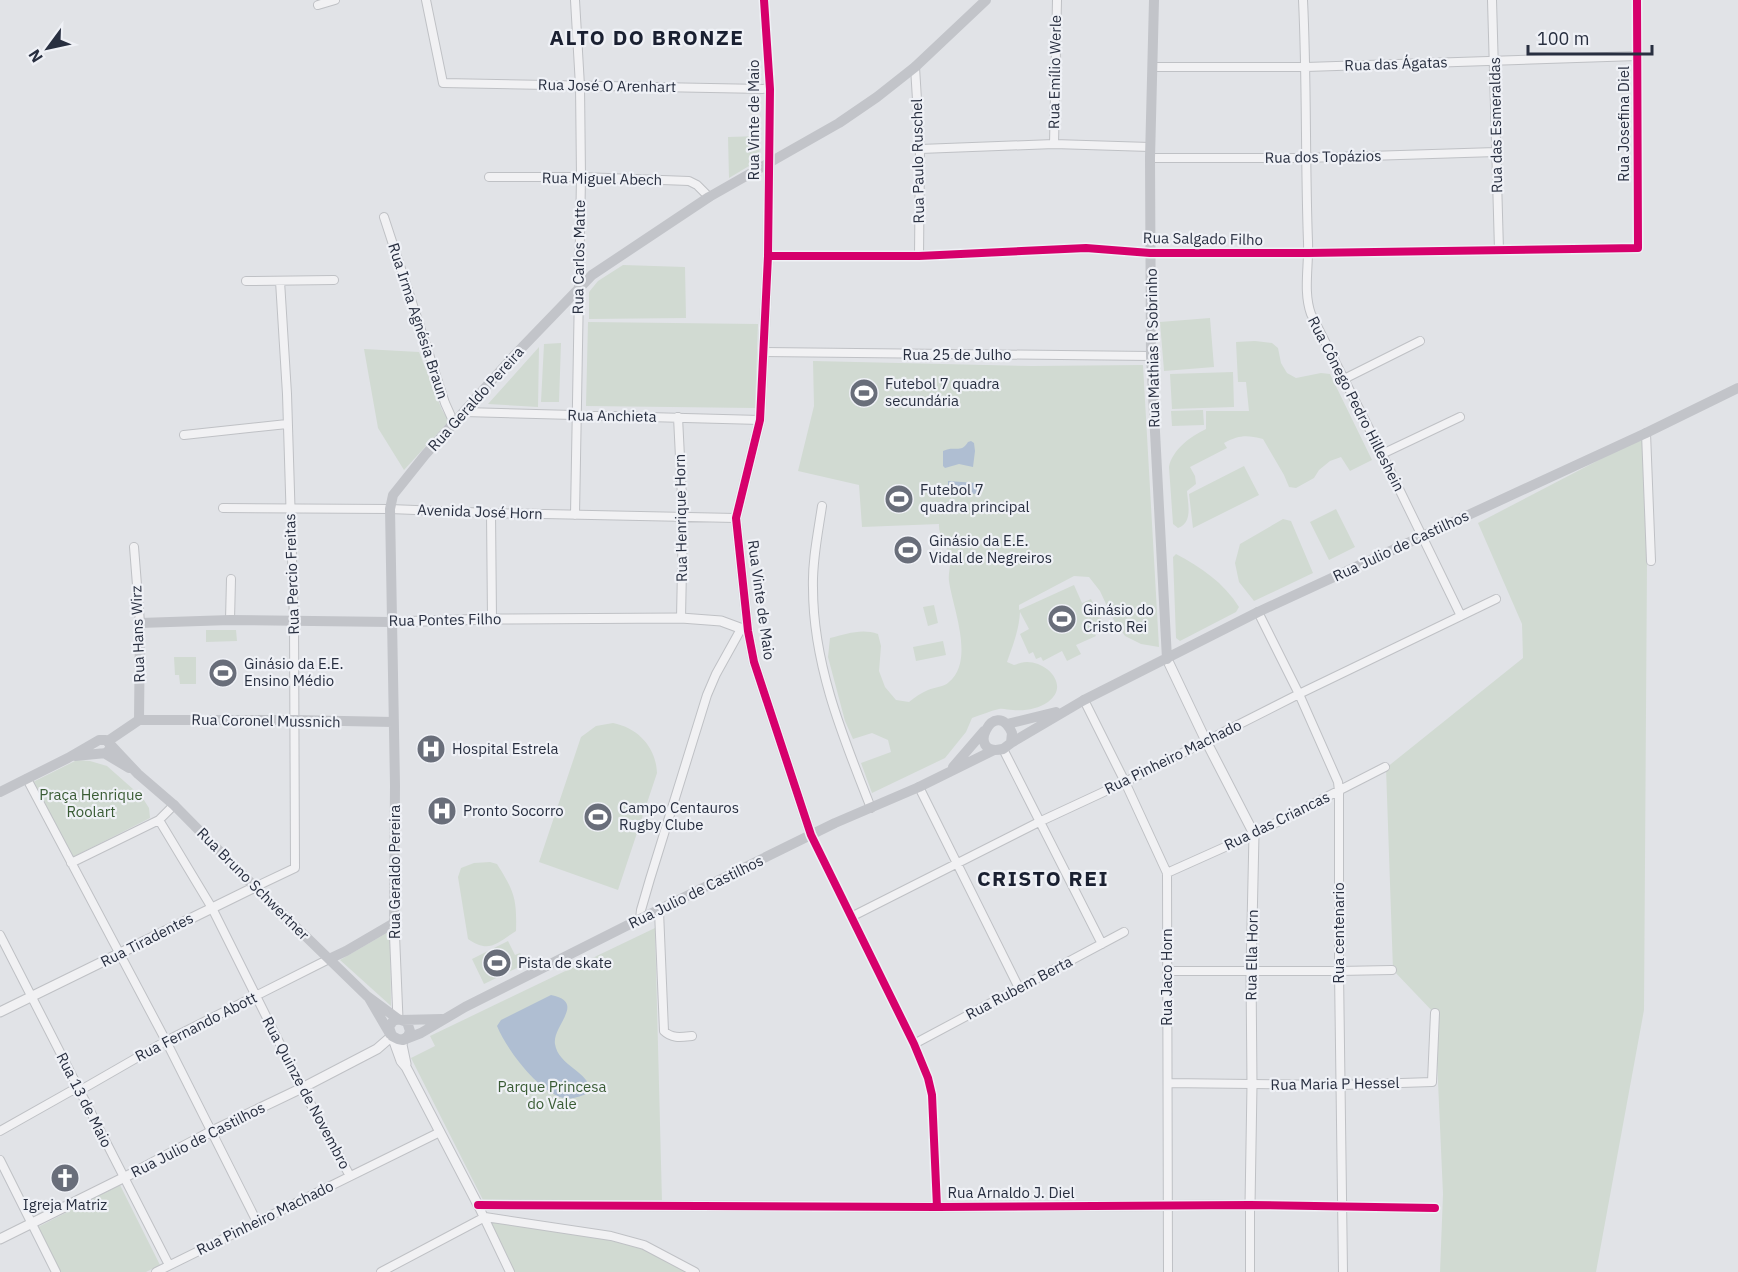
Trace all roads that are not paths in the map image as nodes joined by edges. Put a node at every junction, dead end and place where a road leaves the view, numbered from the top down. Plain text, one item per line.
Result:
1 (335, 0) edge
2 (426, 0) edge
3 (575, 0) edge
4 (764, 0) edge
5 (986, 0) edge
6 (1057, 0) edge
7 (1154, 0) edge
8 (1303, 0) edge
9 (1492, 0) edge
10 (1637, 0) edge
11 (318, 5) dead end
12 (1637, 56) junction
13 (1494, 60) junction
14 (915, 67) junction
15 (1154, 67) junction
16 (1306, 67) junction
17 (580, 86) junction
18 (770, 89) junction
19 (1054, 144) junction
20 (920, 149) junction
21 (1150, 152) junction
22 (1496, 152) junction
23 (1305, 158) junction
24 (768, 163) junction
25 (489, 177) dead end
26 (581, 177) junction
27 (709, 197) junction
28 (384, 217) dead end
29 (1638, 248) joint
30 (1499, 250) junction
31 (1150, 253) junction
32 (1308, 253) junction
33 (768, 256) junction
34 (919, 256) junction
35 (333, 280) dead end
36 (246, 281) dead end
37 (280, 281) junction
38 (579, 287) junction
39 (1420, 341) dead end
40 (764, 352) junction
41 (1151, 356) junction
42 (1344, 379) junction
43 (1738, 388) edge
44 (464, 412) junction
45 (576, 415) junction
46 (678, 417) junction
47 (1460, 417) dead end
48 (760, 420) junction
49 (454, 423) junction
50 (287, 424) junction
51 (1646, 433) junction
52 (184, 435) dead end
53 (1382, 454) junction
54 (822, 506) dead end
55 (223, 508) dead end
56 (290, 508) junction
57 (390, 509) junction
58 (491, 513) junction
59 (575, 515) junction
60 (683, 518) junction
61 (736, 518) junction
62 (1422, 536) junction
63 (134, 547) dead end
64 (1651, 561) dead end
65 (231, 579) dead end
66 (1496, 599) dead end
67 (1258, 612) junction
68 (1461, 616) junction
69 (681, 618) junction
70 (492, 619) junction
71 (230, 620) junction
72 (294, 622) junction
73 (391, 622) junction
74 (140, 623) junction
75 (745, 630) junction
76 (1167, 659) junction
77 (1299, 694) junction
78 (1084, 700) junction
79 (1067, 709) junction
80 (139, 720) junction
81 (294, 720) junction
82 (393, 722) junction
83 (1007, 724) junction
84 (122, 731) junction
85 (984, 731) junction
86 (1206, 741) junction
87 (104, 746) junction
88 (1003, 747) junction
89 (122, 756) junction
90 (1385, 767) dead end
91 (949, 771) junction
92 (138, 774) junction
93 (27, 779) junction
94 (1125, 782) junction
95 (919, 787) junction
96 (1340, 791) junction
97 (0, 792) edge
98 (174, 805) junction
99 (870, 808) junction
100 (159, 820) junction
101 (1039, 822) junction
102 (1254, 834) junction
103 (811, 835) junction
104 (71, 863) junction
105 (958, 864) junction
106 (295, 868) joint
107 (1167, 873) junction
108 (255, 887) junction
109 (212, 908) junction
110 (659, 911) junction
111 (851, 917) junction
112 (640, 919) junction
113 (394, 923) junction
114 (1124, 932) dead end
115 (0, 935) edge
116 (1101, 944) junction
117 (315, 945) junction
118 (346, 951) junction
119 (120, 954) junction
120 (329, 960) junction
121 (1392, 970) dead end
122 (1167, 971) junction
123 (1251, 971) junction
124 (1339, 971) junction
125 (1019, 988) junction
126 (255, 996) junction
127 (367, 996) junction
128 (32, 997) junction
129 (0, 1012) edge
130 (1435, 1013) dead end
131 (398, 1019) junction
132 (445, 1019) junction
133 (392, 1036) junction
134 (692, 1036) dead end
135 (404, 1040) junction
136 (166, 1041) junction
137 (914, 1044) junction
138 (406, 1067) junction
139 (1168, 1083) junction
140 (1252, 1085) junction
141 (1341, 1085) junction
142 (302, 1088) junction
143 (79, 1091) junction
144 (0, 1131) edge
145 (212, 1131) junction
146 (440, 1132) junction
147 (0, 1160) edge
148 (350, 1176) junction
149 (124, 1178) junction
150 (478, 1205) junction
151 (1250, 1205) junction
152 (1168, 1206) junction
153 (937, 1207) junction
154 (1341, 1207) junction
155 (1435, 1208) dead end
156 (484, 1217) junction
157 (257, 1222) junction
158 (33, 1223) junction
159 (0, 1239) edge
160 (169, 1265) junction
161 (56, 1272) edge
162 (156, 1272) edge
163 (381, 1272) edge
164 (510, 1272) edge
165 (695, 1272) edge
166 (1168, 1272) edge
167 (1250, 1272) edge
168 (1343, 1272) edge

1 - 11 street
2 - 17 street, Rua José O Arenhart
3 - 17 street, Rua Carlos Matte
4 - 18 street, Rua Vinte de Maio
5 - 14 main road, Rua Geraldo Pereira
6 - 19 street, Rua Emílio Werle
7 - 15 main road, Rua Mathias R Sobrinho
8 - 16 street, Rua Cônego Pedro Hilleshein
9 - 13 street, Rua das Esmeraldas
10 - 12 street, Rua Josefina Diel
12 - 13 street, Rua das Ágatas
12 - 29 street, Rua Josefina Diel
13 - 16 street, Rua das Ágatas
13 - 22 street, Rua das Esmeraldas
14 - 20 street, Rua Paulo Ruschel
14 - 24 main road, Rua Geraldo Pereira
15 - 16 street, Rua das Ágatas
15 - 21 main road, Rua Mathias R Sobrinho
16 - 23 street, Rua Cônego Pedro Hilleshein
17 - 18 street, Rua José O Arenhart
17 - 26 street, Rua Carlos Matte
18 - 24 street, Rua Vinte de Maio
19 - 20 street, Rua dos Topázios
19 - 21 street, Rua dos Topázios
20 - 34 street, Rua Paulo Ruschel
21 - 23 street, Rua dos Topázios
21 - 31 main road, Rua Mathias R Sobrinho
22 - 23 street, Rua dos Topázios
22 - 30 street, Rua das Esmeraldas
23 - 32 street, Rua Cônego Pedro Hilleshein
24 - 27 main road, Rua Geraldo Pereira
24 - 33 street, Rua Vinte de Maio
25 - 26 street, Rua Miguel Abech
26 - 27 street, Rua Miguel Abech
26 - 38 street, Rua Carlos Matte
27 - 38 main road, Rua Geraldo Pereira
28 - 49 street, Rua Irma Agnésia Braun
29 - 30 street, Rua Salgado Filho
30 - 32 street, Rua Salgado Filho
31 - 32 street, Rua Salgado Filho
31 - 34 street, Rua Salgado Filho
31 - 41 main road, Rua Mathias R Sobrinho
32 - 42 street, Rua Cônego Pedro Hilleshein
33 - 34 street, Rua Salgado Filho
33 - 40 street, Rua Vinte de Maio
35 - 37 street
36 - 37 street
37 - 50 street, Rua Percio Freitas
38 - 44 main road, Rua Geraldo Pereira
38 - 45 street, Rua Carlos Matte
39 - 42 street
40 - 41 street, Rua 25 de Julho
40 - 48 street, Rua Vinte de Maio
41 - 76 main road, Rua Mathias R Sobrinho
42 - 53 street, Rua Cônego Pedro Hilleshein
43 - 51 main road, Rua Julio de Castilhos
44 - 45 street, Rua Anchieta
44 - 49 main road, Rua Geraldo Pereira
45 - 46 street, Rua Anchieta
45 - 59 street, Rua Carlos Matte
46 - 48 street, Rua Anchieta
46 - 60 street, Rua Henrique Horn
47 - 53 street
48 - 61 street, Rua Vinte de Maio
49 - 57 main road, Rua Geraldo Pereira
50 - 52 street
50 - 56 street, Rua Percio Freitas
51 - 62 main road, Rua Julio de Castilhos
51 - 64 street
53 - 62 street, Rua Cônego Pedro Hilleshein
54 - 99 street
55 - 56 street, Avenida José Horn
56 - 57 street, Avenida José Horn
56 - 72 street, Rua Percio Freitas
57 - 58 street, Avenida José Horn
57 - 73 main road, Rua Geraldo Pereira
58 - 59 street, Avenida José Horn
58 - 70 street
59 - 60 street, Avenida José Horn
60 - 61 street, Avenida José Horn
60 - 69 street, Rua Henrique Horn
61 - 75 street, Rua Vinte de Maio
62 - 67 main road, Rua Julio de Castilhos
62 - 68 street, Rua Cônego Pedro Hilleshein
63 - 74 street, Rua Hans Wirz
65 - 71 street
66 - 68 street, Rua Pinheiro Machado
67 - 76 main road, Rua Julio de Castilhos
67 - 77 street, Rua centenario
68 - 77 street, Rua Pinheiro Machado
69 - 70 street, Rua Pontes Filho
69 - 75 street, Rua Pontes Filho
70 - 73 street, Rua Pontes Filho
71 - 72 main road, Rua Pontes Filho
71 - 74 main road, Rua Pontes Filho
72 - 73 main road, Rua Pontes Filho
72 - 81 street, Rua Percio Freitas
73 - 82 main road, Rua Geraldo Pereira
74 - 80 main road, Rua Hans Wirz
75 - 103 street, Rua Vinte de Maio
75 - 112 street
76 - 78 main road, Rua Julio de Castilhos
76 - 86 street, Rua Ella Horn
77 - 86 street, Rua Pinheiro Machado
77 - 96 street, Rua centenario
78 - 79 main road, Rua Julio de Castilhos
78 - 94 street, Rua Jaco Horn
79 - 83 main road, Rua Julio de Castilhos
79 - 88 main road, Rua Julio de Castilhos
80 - 81 main road, Rua Coronel Mussnich
80 - 84 main road
81 - 82 main road, Rua Coronel Mussnich
81 - 106 street, Rua Percio Freitas
82 - 113 main road, Rua Geraldo Pereira
83 - 85 main road
83 - 88 main road
84 - 87 main road
84 - 89 main road
85 - 88 main road
85 - 91 main road, Rua Julio de Castilhos
86 - 94 street, Rua Pinheiro Machado
86 - 102 street, Rua Ella Horn
87 - 89 main road, Rua Bruno Schwertner
87 - 92 main road, Rua Bruno Schwertner
87 - 93 main road
88 - 91 main road, Rua Julio de Castilhos
88 - 101 street
89 - 92 main road, Rua Bruno Schwertner
90 - 96 street, Rua das Criancas
91 - 95 main road, Rua Julio de Castilhos
92 - 98 main road, Rua Bruno Schwertner
93 - 97 main road
93 - 104 street
94 - 101 street, Rua Pinheiro Machado
94 - 107 street, Rua Jaco Horn
95 - 99 main road, Rua Julio de Castilhos
95 - 105 street
96 - 102 street, Rua das Criancas
96 - 124 street, Rua centenario
98 - 100 street
98 - 108 main road, Rua Bruno Schwertner
99 - 103 main road, Rua Julio de Castilhos
100 - 104 street
100 - 109 street, Rua Quinze de Novembro
101 - 105 street, Rua Pinheiro Machado
101 - 116 street
102 - 107 street, Rua das Criancas
102 - 123 street, Rua Ella Horn
103 - 110 main road, Rua Julio de Castilhos
103 - 111 street, Rua Vinte de Maio
104 - 119 street
105 - 111 street, Rua Pinheiro Machado
105 - 125 street
106 - 108 street, Rua Tiradentes
107 - 122 street, Rua Jaco Horn
108 - 109 street, Rua Tiradentes
108 - 117 main road, Rua Bruno Schwertner
109 - 119 street, Rua Tiradentes
109 - 126 street, Rua Quinze de Novembro
110 - 112 main road, Rua Julio de Castilhos
110 - 134 street
111 - 137 street, Rua Vinte de Maio
112 - 132 main road, Rua Julio de Castilhos
113 - 118 main road, Rua Fernando Abott
113 - 131 street, Rua Geraldo Pereira
114 - 116 street, Rua Rubem Berta
115 - 128 street, Rua 13 de Maio
116 - 125 street, Rua Rubem Berta
117 - 118 main road
117 - 120 main road, Rua Bruno Schwertner
118 - 120 main road, Rua Fernando Abott
119 - 128 street, Rua Tiradentes
119 - 136 street
120 - 126 street, Rua Fernando Abott
120 - 127 main road, Rua Bruno Schwertner
121 - 124 street
122 - 123 street
122 - 139 street, Rua Jaco Horn
123 - 124 street
123 - 140 street, Rua Ella Horn
124 - 141 street, Rua centenario
125 - 137 street, Rua Rubem Berta
126 - 136 street, Rua Fernando Abott
126 - 142 street, Rua Quinze de Novembro
127 - 131 main road, Rua Bruno Schwertner
127 - 133 main road, Rua Bruno Schwertner
128 - 129 street, Rua Tiradentes
128 - 143 street, Rua 13 de Maio
130 - 141 street, Rua Maria P Hessel
131 - 132 main road, Rua Julio de Castilhos
131 - 133 main road
131 - 135 main road
132 - 135 main road, Rua Julio de Castilhos
133 - 135 main road
133 - 138 street
133 - 142 street, Rua Julio de Castilhos
135 - 138 street
136 - 143 street, Rua Fernando Abott
136 - 145 street
137 - 153 street, Rua Vinte de Maio
138 - 146 street
139 - 140 street, Rua Maria P Hessel
139 - 152 street, Rua Jaco Horn
140 - 141 street, Rua Maria P Hessel
140 - 151 street, Rua Ella Horn
141 - 154 street, Rua centenario
142 - 145 street, Rua Julio de Castilhos
142 - 148 street, Rua Quinze de Novembro
143 - 144 street, Rua Fernando Abott
143 - 149 street, Rua 13 de Maio
145 - 149 street, Rua Julio de Castilhos
145 - 157 street
146 - 148 street, Rua Pinheiro Machado
146 - 150 street
147 - 158 street
148 - 157 street, Rua Pinheiro Machado
149 - 158 street, Rua Julio de Castilhos
149 - 160 street, Rua 13 de Maio
150 - 153 street, Rua Arnaldo J. Diel
150 - 156 street
151 - 152 street, Rua Arnaldo J. Diel
151 - 154 street, Rua Arnaldo J. Diel
151 - 167 street, Rua Ella Horn
152 - 153 street, Rua Arnaldo J. Diel
152 - 166 street, Rua Jaco Horn
154 - 155 street, Rua Arnaldo J. Diel
154 - 168 street, Rua centenario
156 - 163 street
156 - 164 street
156 - 165 street
157 - 160 street, Rua Pinheiro Machado
158 - 159 street, Rua Julio de Castilhos
158 - 161 street
160 - 162 street, Rua Pinheiro Machado

